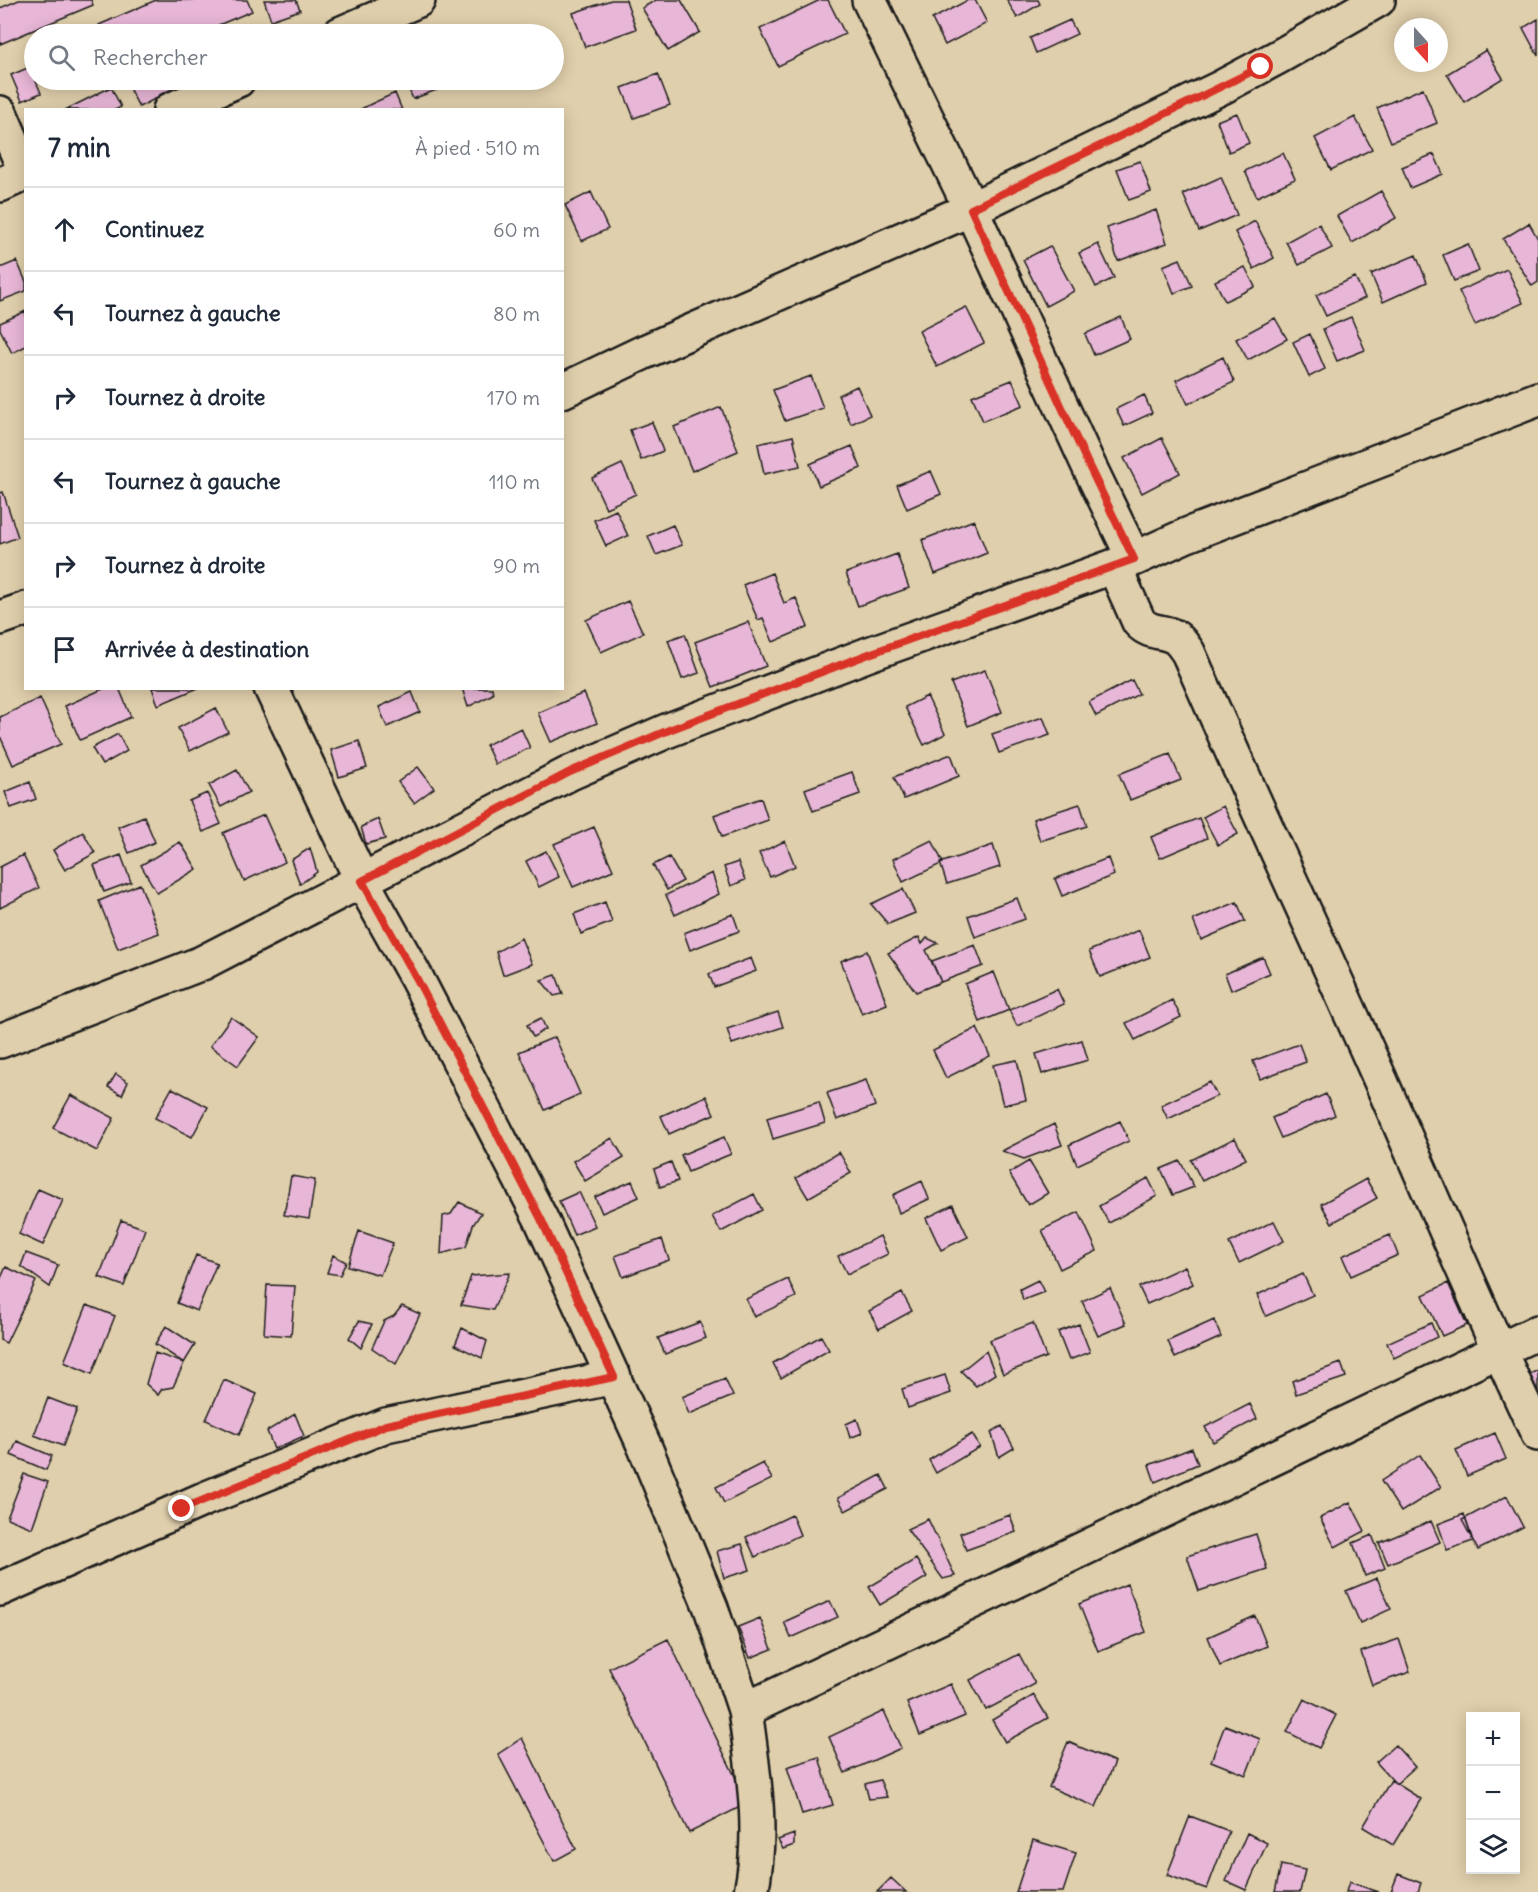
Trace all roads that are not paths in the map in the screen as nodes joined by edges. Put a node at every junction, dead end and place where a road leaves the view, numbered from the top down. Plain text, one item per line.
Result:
1 (418, 0) edge
2 (869, 0) edge
3 (1378, 0) edge
4 (363, 24) edge
5 (215, 90) edge
6 (175, 108) edge
7 (0, 113) edge
8 (24, 168) edge
9 (24, 174) edge
10 (0, 185) edge
11 (971, 209) junction
12 (564, 390) edge
13 (1538, 399) edge
14 (1124, 562) junction
15 (24, 610) edge
16 (0, 618) edge
17 (272, 690) edge
18 (362, 881) junction
19 (0, 1041) edge
20 (1538, 1332) edge
21 (1498, 1351) junction
22 (614, 1377) junction
23 (1538, 1434) edge
24 (0, 1589) edge
25 (746, 1710) junction
26 (751, 1892) edge

1 - 4 street
2 - 11 street
3 - 11 street
5 - 6 street
7 - 8 street
9 - 10 street
11 - 12 street
11 - 14 street
13 - 14 street
14 - 18 street
14 - 21 street
15 - 16 street
17 - 18 street
18 - 19 street
18 - 22 street
20 - 21 street
21 - 23 street
21 - 25 street
22 - 24 street
22 - 25 street
25 - 26 street

